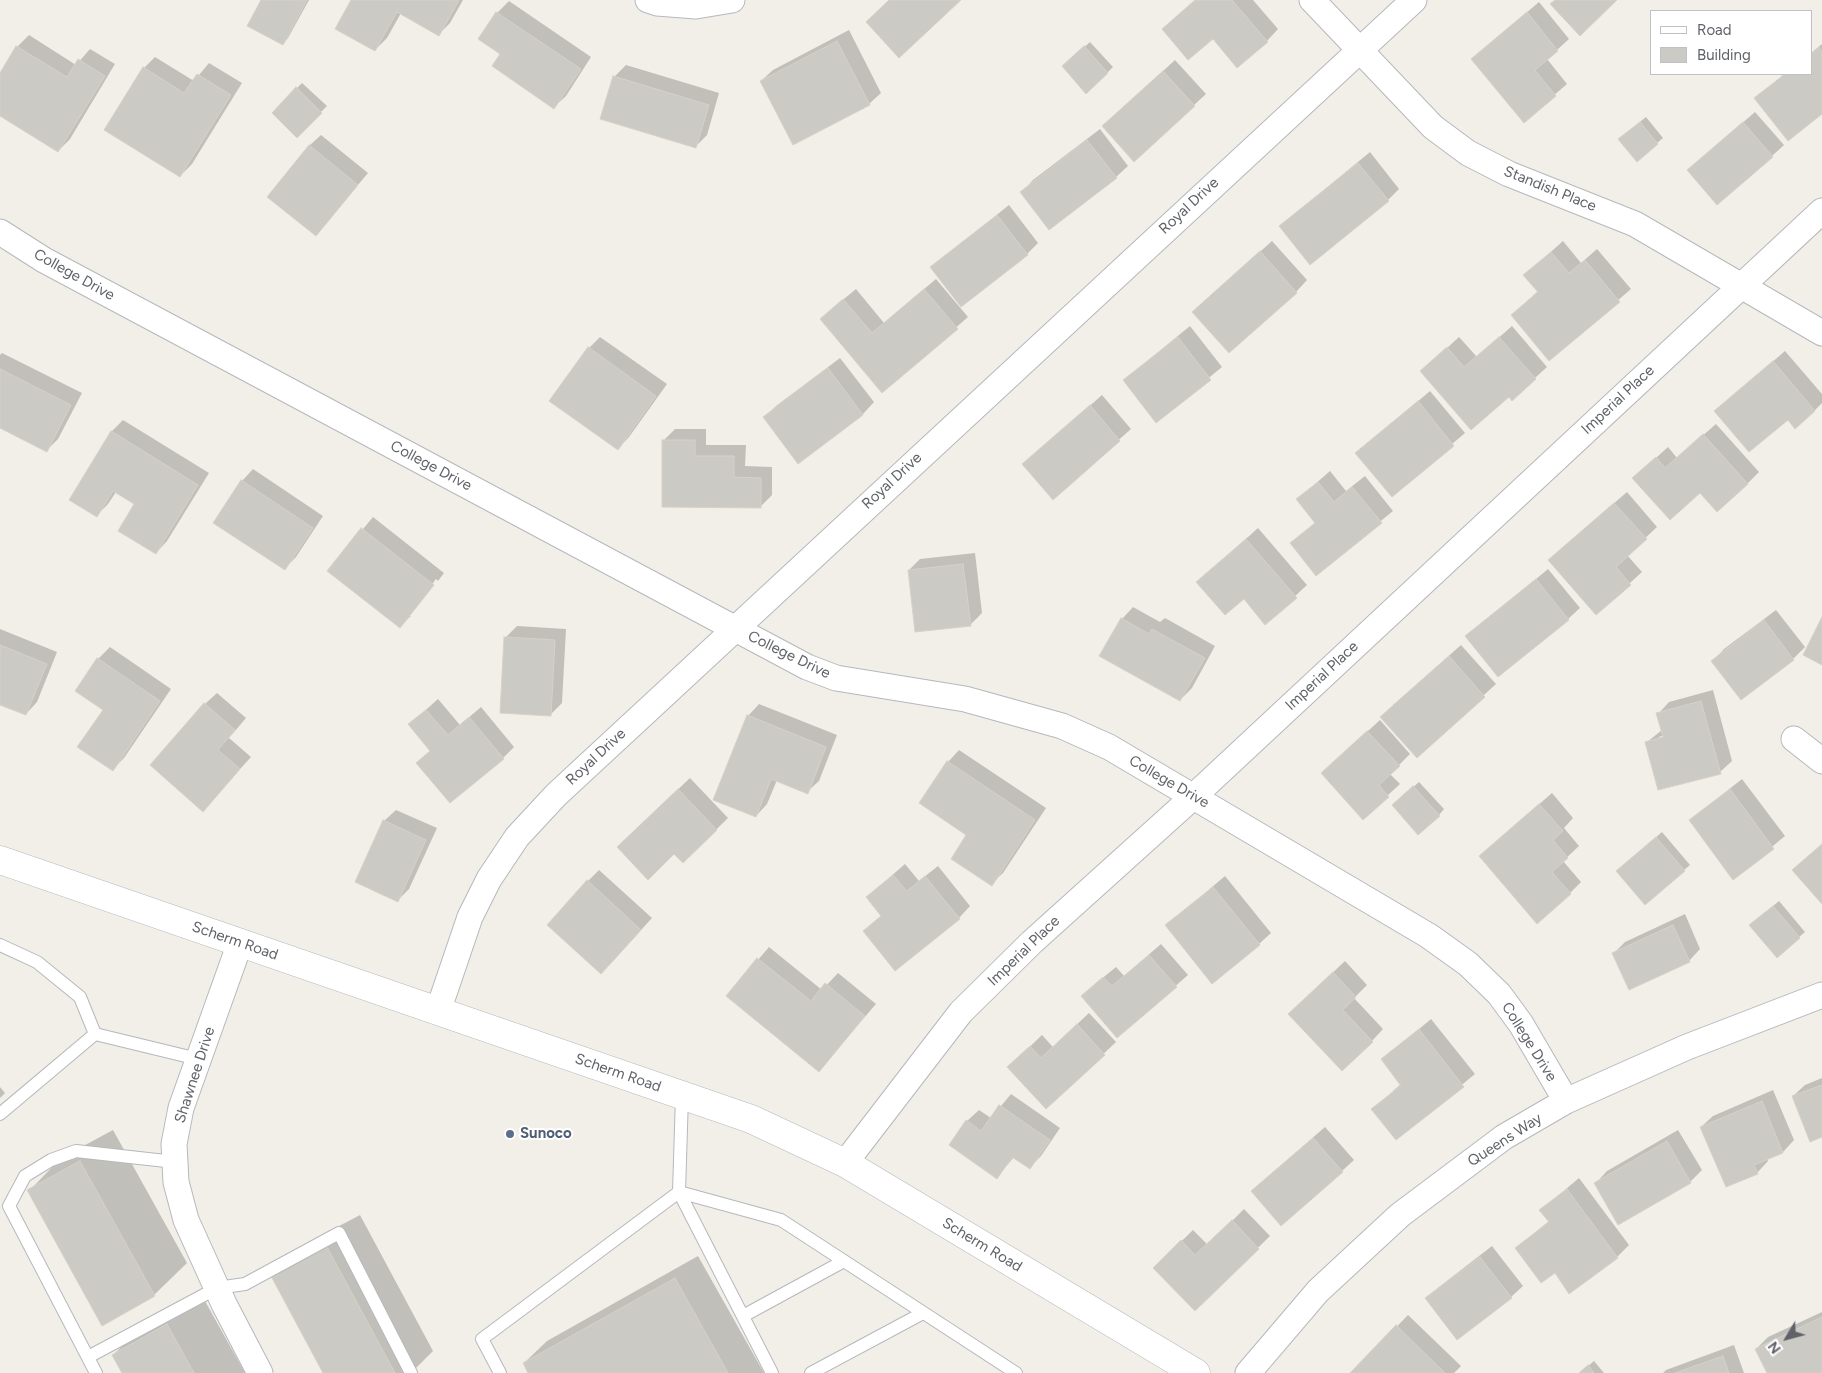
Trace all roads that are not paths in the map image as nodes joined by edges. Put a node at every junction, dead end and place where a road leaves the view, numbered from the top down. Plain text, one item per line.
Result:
1 (648, 0) edge
2 (732, 0) edge
3 (1312, 0) edge
4 (1414, 0) edge
5 (1358, 50) junction
6 (1822, 210) edge
7 (0, 232) edge
8 (1742, 285) junction
9 (1822, 333) edge
10 (734, 628) junction
11 (1794, 739) dead end
12 (1822, 761) edge
13 (1194, 796) junction
14 (0, 860) edge
15 (240, 943) junction
16 (0, 945) edge
17 (1822, 995) edge
18 (438, 1011) junction
19 (95, 1034) junction
20 (198, 1059) junction
21 (682, 1096) junction
22 (1566, 1101) junction
23 (0, 1114) edge
24 (175, 1162) junction
25 (845, 1163) junction
26 (679, 1192) junction
27 (844, 1261) junction
28 (217, 1288) junction
29 (924, 1313) junction
30 (743, 1316) junction
31 (88, 1357) junction
32 (1011, 1370) edge
33 (96, 1373) edge
34 (260, 1373) edge
35 (411, 1373) edge
36 (500, 1373) edge
37 (772, 1373) edge
38 (811, 1373) edge
39 (994, 1373) edge
40 (1196, 1373) edge
41 (1248, 1373) edge

1 - 2 street
3 - 5 street, Standish Place
4 - 5 street, Royal Drive
5 - 8 street, Standish Place
5 - 10 street, Royal Drive
6 - 8 street, Imperial Place
7 - 10 street, College Drive
8 - 9 street, Standish Place
8 - 13 street, Imperial Place
10 - 13 street, College Drive
10 - 18 street, Royal Drive
11 - 12 street
13 - 22 street, College Drive
13 - 25 street, Imperial Place
14 - 15 street, Scherm Road
15 - 18 street, Scherm Road
15 - 20 street, Shawnee Drive
16 - 19 lane
17 - 22 street, Queens Way
18 - 21 street, Scherm Road
19 - 20 lane
19 - 23 lane
20 - 24 street, Shawnee Drive
21 - 25 street, Scherm Road
21 - 26 lane
22 - 41 street, Queens Way
24 - 28 street, Shawnee Drive
24 - 31 lane
25 - 40 street, Scherm Road
26 - 27 lane
26 - 30 lane
26 - 36 lane
27 - 29 lane
27 - 30 lane
28 - 31 lane
28 - 34 street, Shawnee Drive
28 - 35 lane
29 - 32 lane
29 - 38 lane
30 - 37 lane
31 - 33 lane
32 - 39 lane

